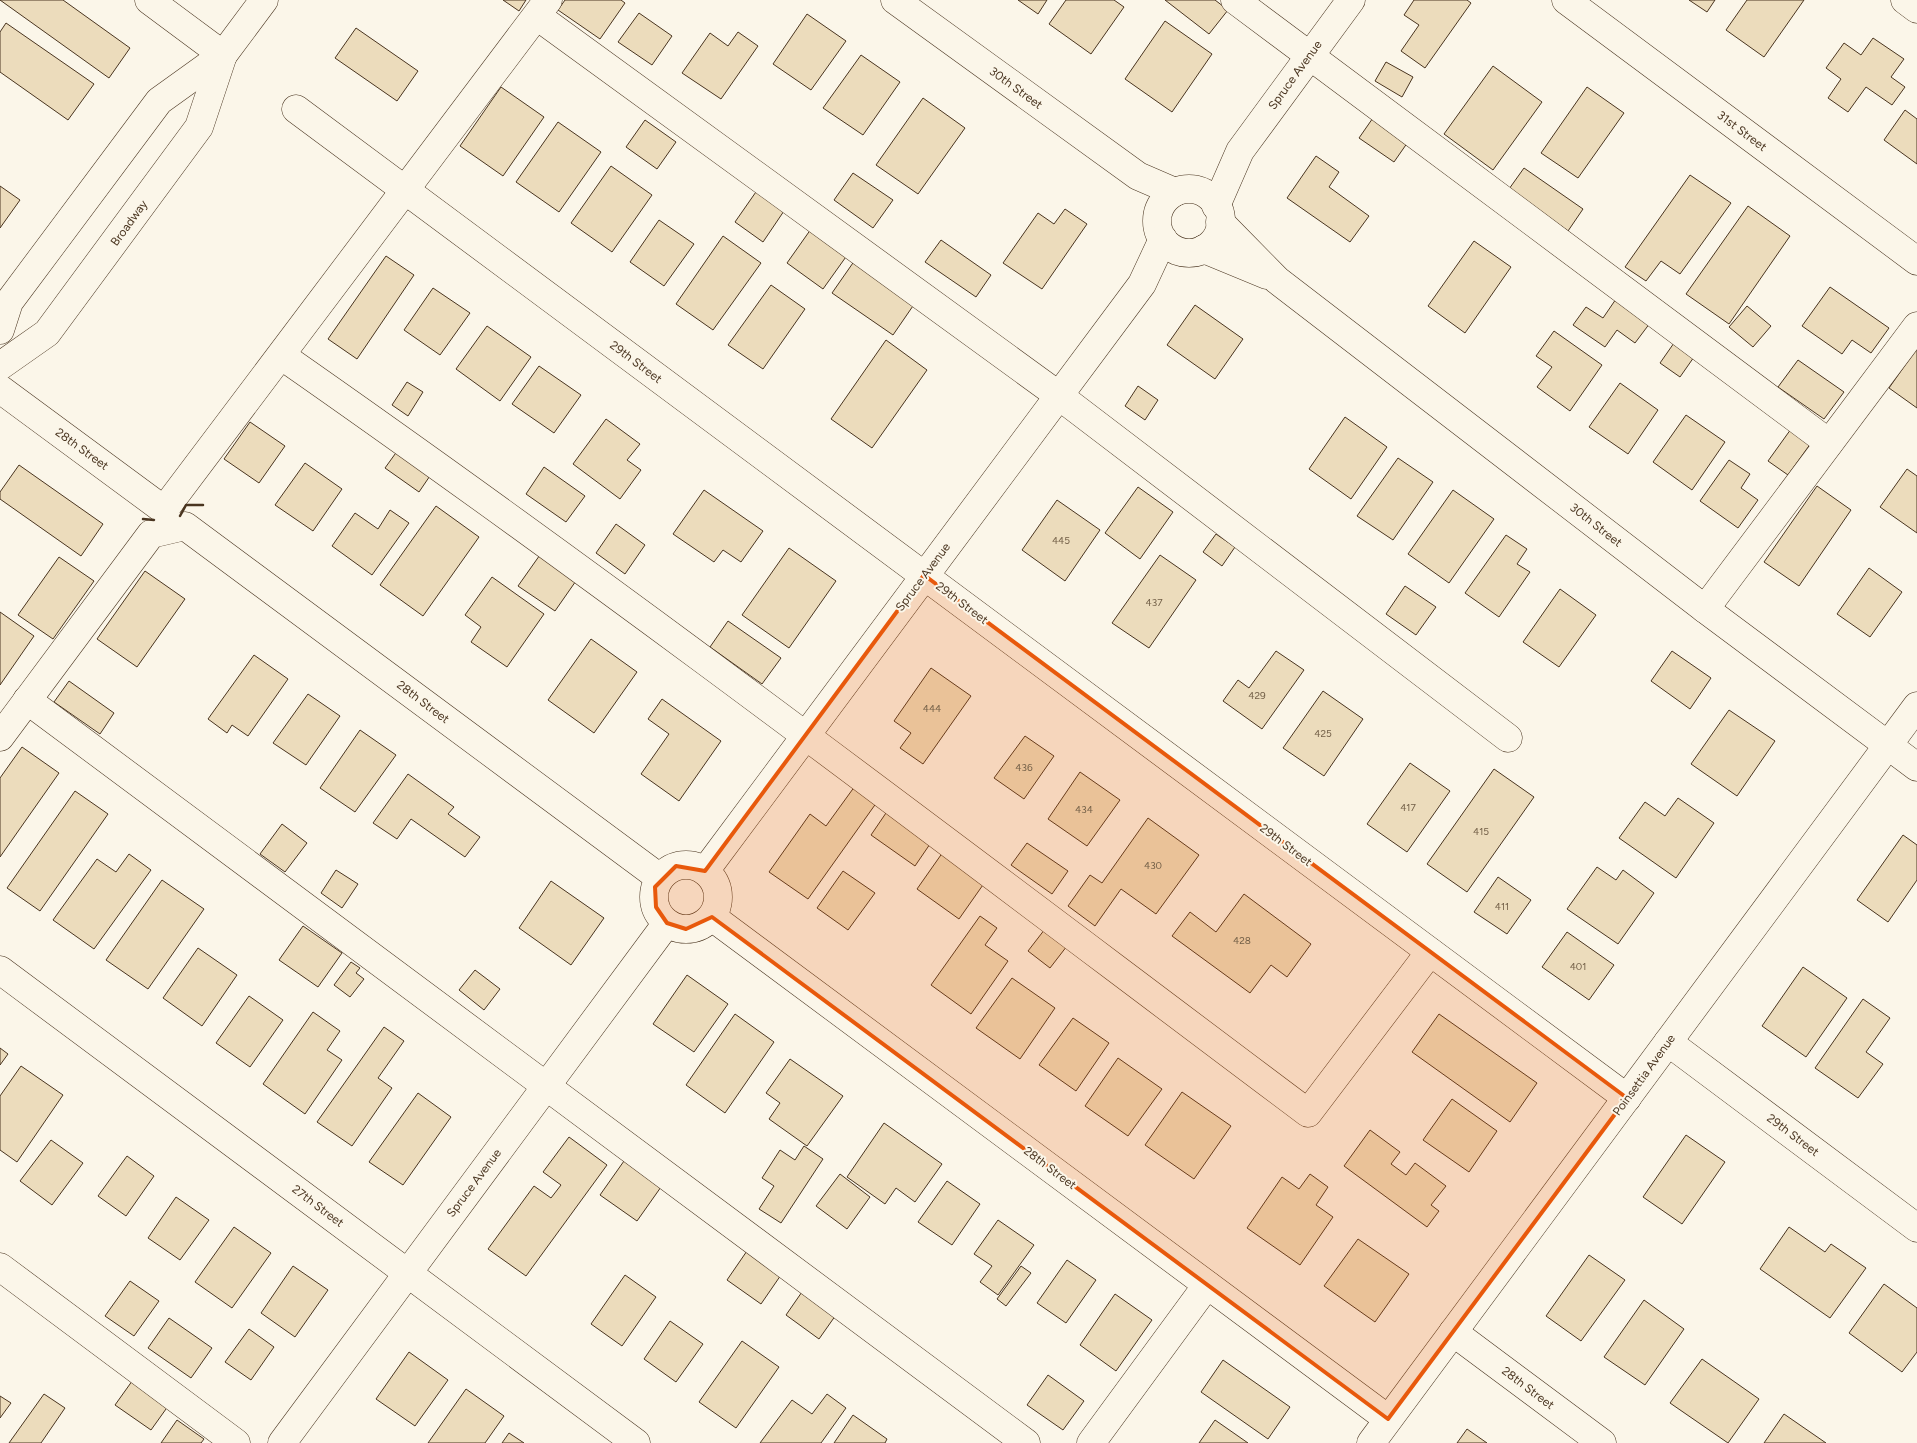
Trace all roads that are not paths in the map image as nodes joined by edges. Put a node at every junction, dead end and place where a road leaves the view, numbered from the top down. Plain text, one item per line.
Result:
1 (149, 0) edge
2 (264, 0) edge
3 (895, 0) edge
4 (1235, 0) edge
5 (1351, 0) edge
6 (1566, 0) edge
7 (1905, 0) edge
8 (542, 8) edge
9 (1917, 9) edge
10 (223, 55) junction
11 (1310, 55) junction
12 (296, 109) dead end
13 (1240, 151) junction
14 (1138, 176) junction
15 (406, 191) junction
16 (1183, 191) junction
17 (1218, 214) junction
18 (1177, 239) junction
19 (1917, 261) edge
20 (1277, 280) junction
21 (1917, 326) edge
22 (0, 330) edge
23 (282, 356) junction
24 (0, 366) edge
25 (0, 389) edge
26 (1058, 395) junction
27 (1829, 443) junction
28 (174, 518) junction
29 (924, 575) junction
30 (1705, 610) junction
31 (27, 700) junction
32 (1917, 706) edge
33 (806, 736) junction
34 (0, 737) edge
35 (1508, 738) dead end
36 (1888, 746) junction
37 (1917, 767) edge
38 (705, 871) junction
39 (660, 878) junction
40 (712, 917) junction
41 (667, 923) junction
42 (1430, 952) junction
43 (0, 970) edge
44 (1668, 1042) junction
45 (546, 1086) junction
46 (1627, 1098) junction
47 (1917, 1228) edge
48 (0, 1267) edge
49 (408, 1273) junction
50 (1207, 1285) junction
51 (1453, 1332) junction
52 (1388, 1419) junction
53 (236, 1443) edge
54 (282, 1443) edge
55 (636, 1443) edge
56 (1026, 1443) edge
57 (1091, 1443) edge
58 (1371, 1443) edge
59 (1602, 1443) edge

1 - 10 street
2 - 10 street, Broadway
3 - 14 street, 30th Street
4 - 11 street
5 - 11 street, Spruce Avenue
6 - 19 street, 31st Street
7 - 9 street
8 - 15 street
8 - 26 street
10 - 22 street, Broadway
10 - 24 street, Broadway
11 - 13 street, Spruce Avenue
11 - 27 street
12 - 15 street, 29th Street
13 - 16 street, Spruce Avenue
13 - 17 street, Spruce Avenue
14 - 16 street, 30th Street
14 - 18 street, 30th Street
15 - 23 street
15 - 29 street, 29th Street
16 - 17 street, 30th Street
16 - 18 street, Spruce Avenue
17 - 18 street, Spruce Avenue
17 - 20 street, 30th Street
18 - 20 street, 30th Street
18 - 26 street, Spruce Avenue
20 - 30 street, 30th Street
21 - 27 street
23 - 28 street
23 - 33 street
25 - 28 street, 28th Street
26 - 29 street, Spruce Avenue
26 - 35 street
27 - 30 street
28 - 31 street
28 - 39 street, 28th Street
29 - 33 street, Spruce Avenue
29 - 42 street, 29th Street
30 - 36 street, 30th Street
31 - 34 street
31 - 45 street
32 - 36 street, Poinsettia Avenue
33 - 38 street, Spruce Avenue
33 - 42 street
36 - 37 street, 30th Street
36 - 44 street, Poinsettia Avenue
38 - 39 street
38 - 40 street
39 - 41 street
40 - 41 street
40 - 50 street, 28th Street
41 - 45 street, Spruce Avenue
42 - 46 street, 29th Street
43 - 49 street, 27th Street
44 - 46 street, Poinsettia Avenue
44 - 47 street, 29th Street
45 - 49 street, Spruce Avenue
45 - 56 street
46 - 51 street, Poinsettia Avenue
48 - 53 street
49 - 54 street, Spruce Avenue
49 - 55 street, 27th Street
50 - 52 street, 28th Street
50 - 57 street
51 - 52 street, Poinsettia Avenue
51 - 59 street, 28th Street
52 - 58 street, Poinsettia Avenue

